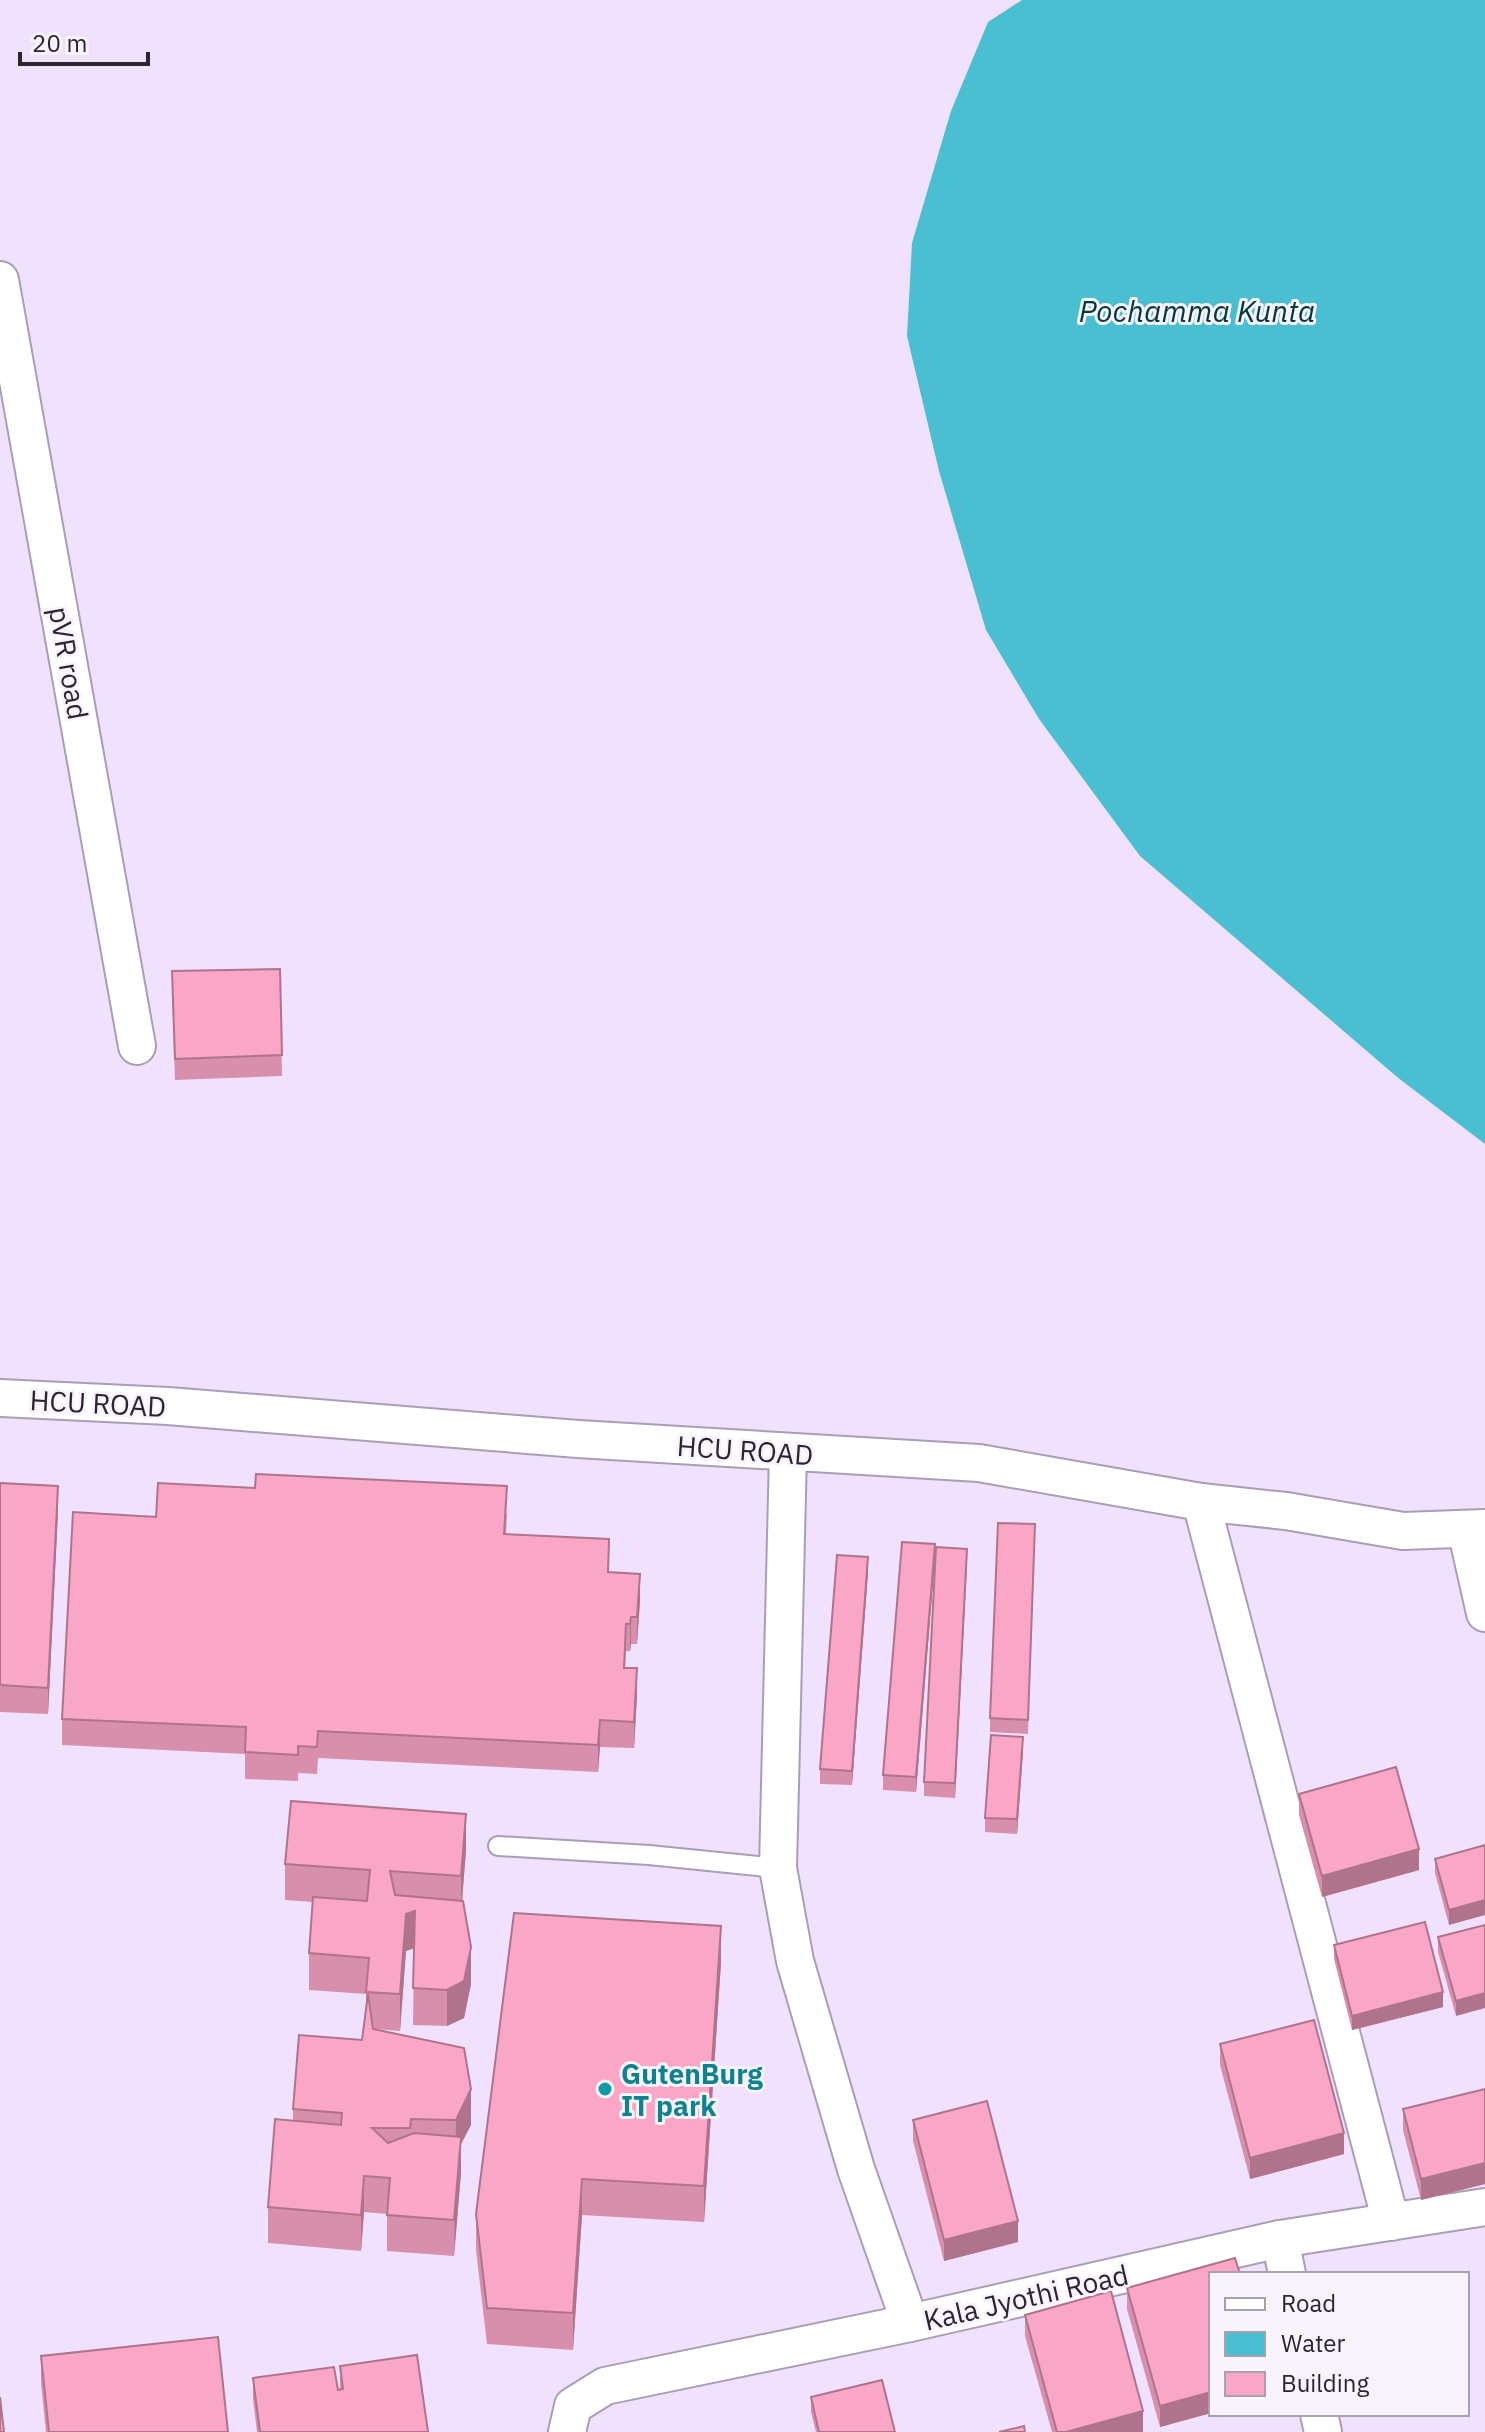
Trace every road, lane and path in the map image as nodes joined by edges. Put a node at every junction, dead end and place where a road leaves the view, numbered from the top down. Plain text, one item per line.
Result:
1 (0, 280) edge
2 (137, 1046) dead end
3 (0, 1398) edge
4 (788, 1453) junction
5 (1201, 1502) junction
6 (1475, 1529) edge
7 (1485, 1613) edge
8 (498, 1846) dead end
9 (778, 1868) junction
10 (1485, 2207) edge
11 (1391, 2222) junction
12 (1280, 2239) junction
13 (1287, 2272) edge
14 (910, 2323) junction
15 (570, 2419) edge

1 - 2 street, pVR road
3 - 4 street, HCU ROAD
4 - 5 street, HCU ROAD
4 - 9 street
5 - 6 street, HCU ROAD
5 - 11 street
6 - 7 street
8 - 9 lane
9 - 14 street
10 - 11 street, Kala Jyothi Road
11 - 12 street, Kala Jyothi Road
12 - 13 street
12 - 14 street, Kala Jyothi Road
14 - 15 street, Kala Jyothi Road

